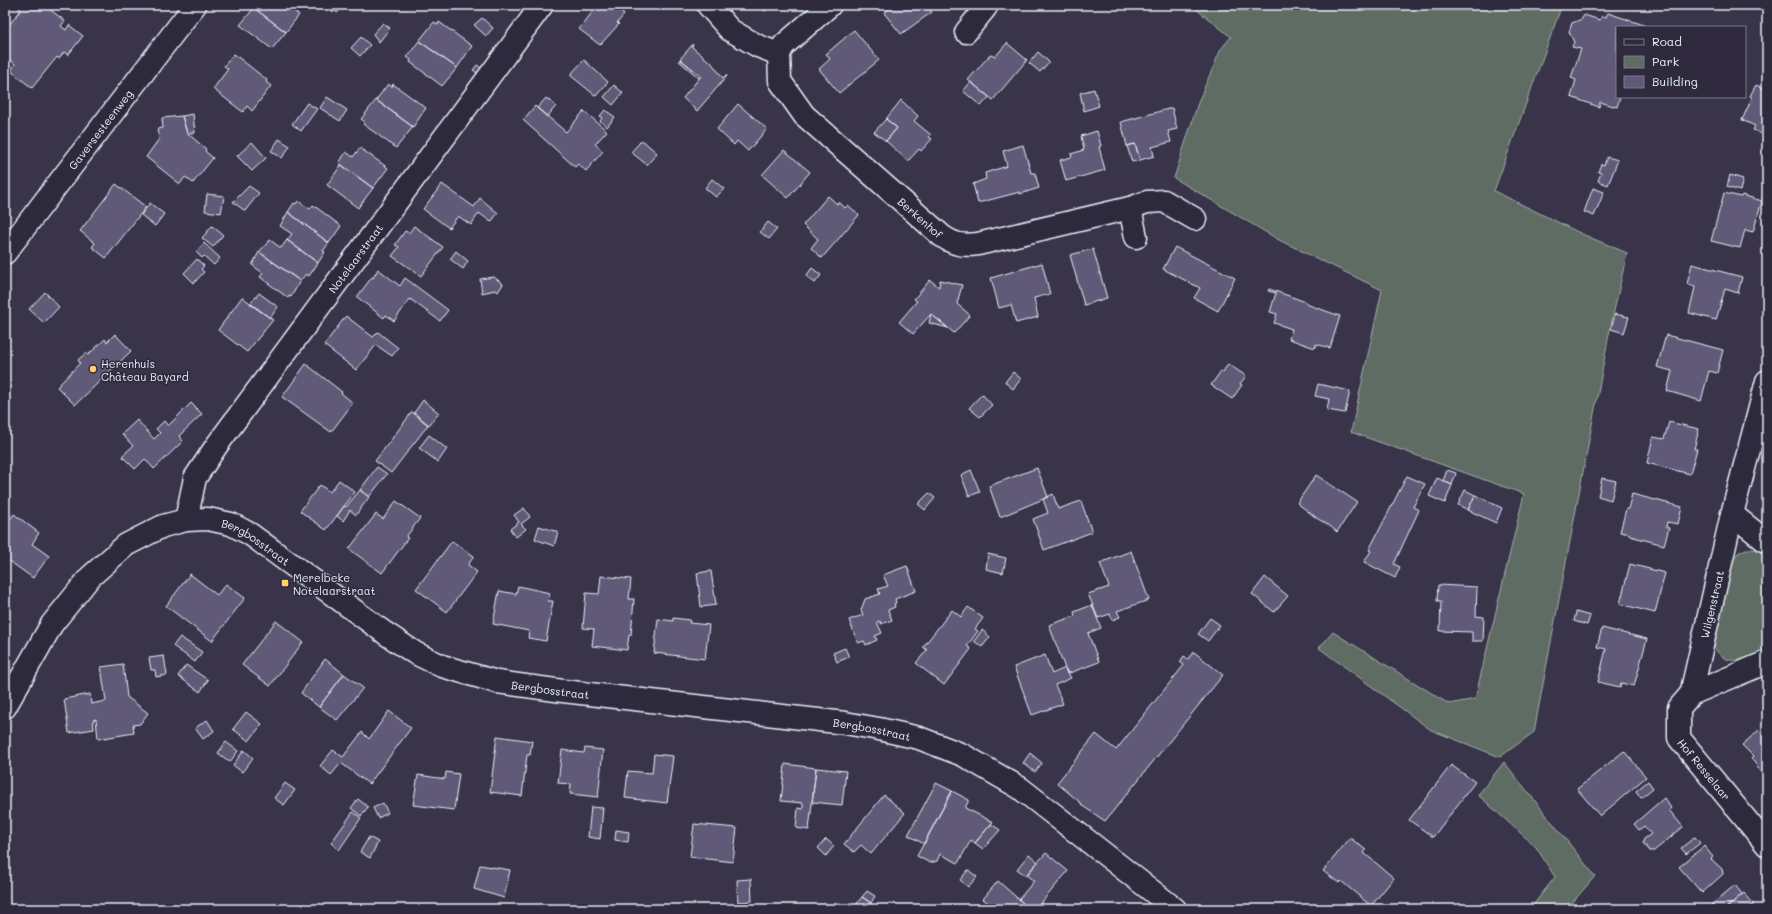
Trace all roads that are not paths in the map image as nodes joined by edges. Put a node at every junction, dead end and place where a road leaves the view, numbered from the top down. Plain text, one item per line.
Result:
1 (195, 5) edge
2 (542, 5) edge
3 (708, 5) edge
4 (830, 5) edge
5 (984, 5) edge
6 (966, 32) dead end
7 (780, 54) junction
8 (1130, 208) junction
9 (1195, 219) dead end
10 (1136, 237) dead end
11 (5, 253) edge
12 (1767, 381) edge
13 (1732, 514) junction
14 (186, 520) junction
15 (1767, 542) edge
16 (1767, 662) edge
17 (1691, 694) junction
18 (5, 707) edge
19 (1767, 845) edge
20 (1175, 909) edge

1 - 11 street, Gaversesteenweg
2 - 14 street, Notelaarstraat
3 - 7 street
4 - 7 street
5 - 6 street
7 - 8 street, Berkenhof
8 - 9 street, Berkenhof
8 - 10 street
12 - 13 street, Wilgenstraat
13 - 15 street
13 - 17 street, Wilgenstraat
14 - 18 street, Bergbosstraat
14 - 20 street, Bergbosstraat
16 - 17 street, Hof Resselaar
17 - 19 street, Hof Resselaar

